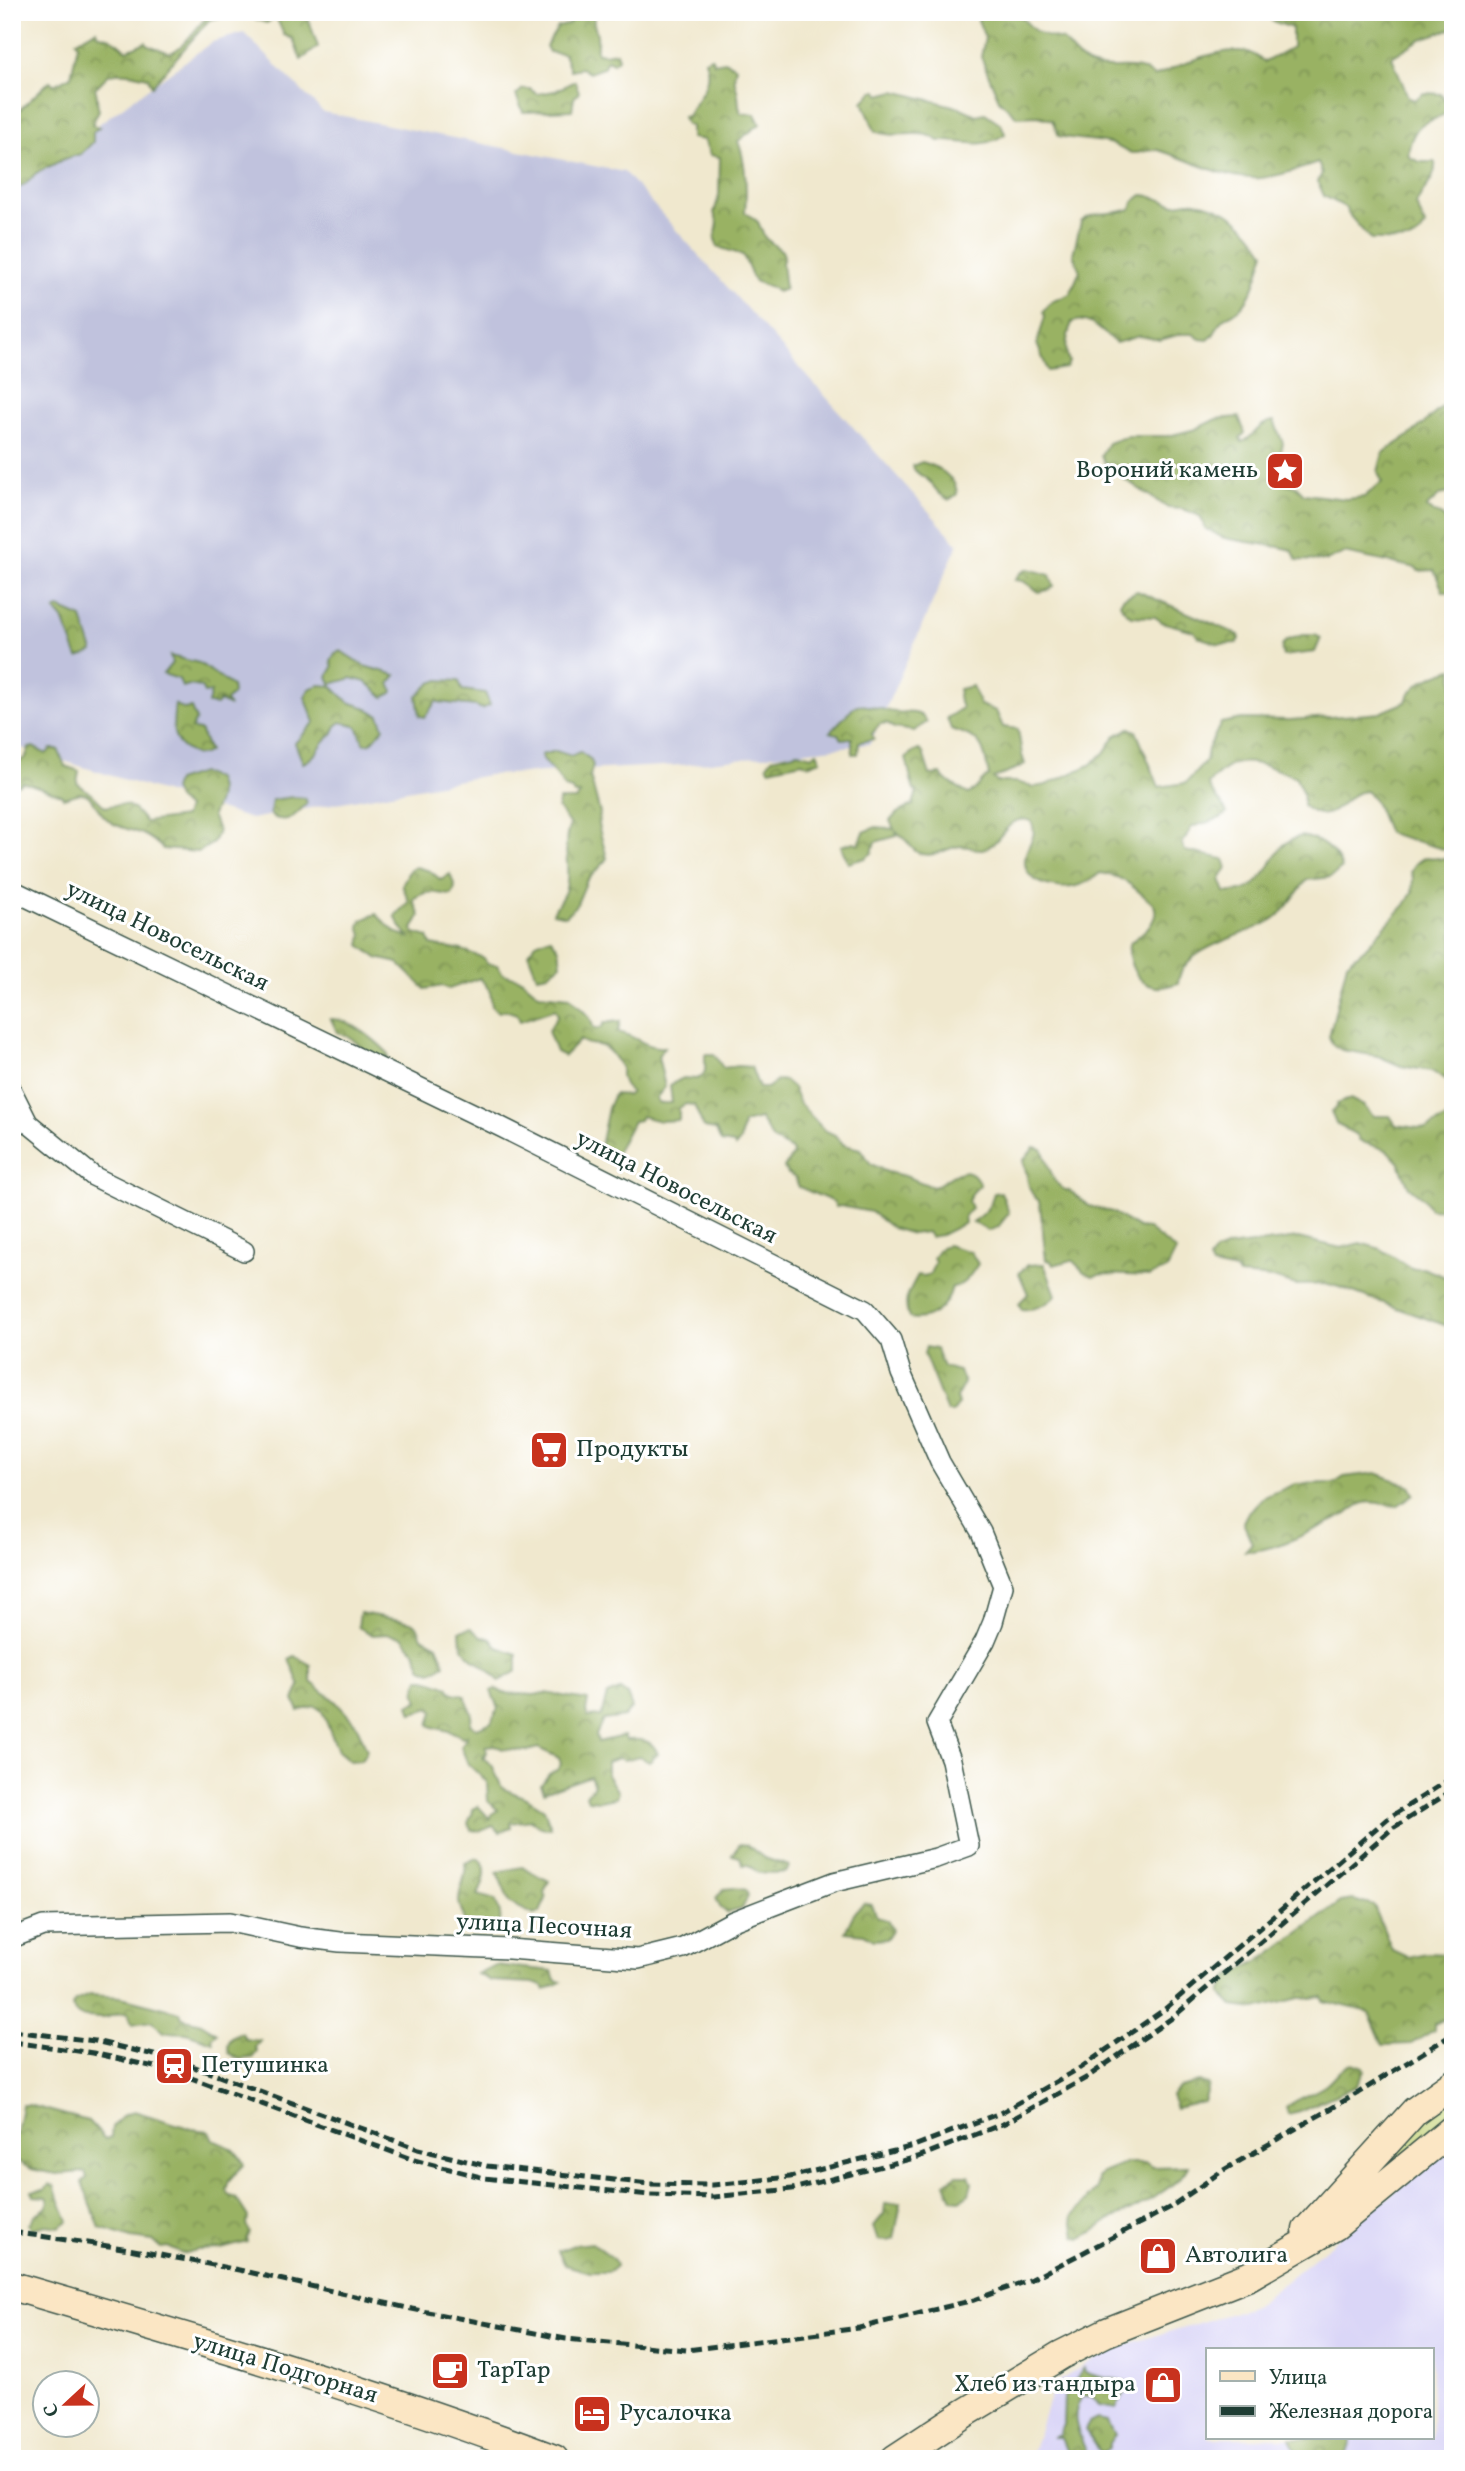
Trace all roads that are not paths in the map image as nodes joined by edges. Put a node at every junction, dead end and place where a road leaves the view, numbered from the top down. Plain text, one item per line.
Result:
1 (12, 890) edge
2 (12, 1091) edge
3 (244, 1251) dead end
4 (951, 1760) joint
5 (12, 1938) edge
6 (1453, 2084) edge
7 (1453, 2129) edge
8 (1283, 2256) junction
9 (12, 2286) edge
10 (554, 2459) edge
11 (895, 2459) edge

1 - 4 street, улица Новосельская
2 - 3 street
4 - 5 street, улица Песочная
6 - 8 main road
7 - 8 main road
8 - 11 main road
9 - 10 main road, улица Подгорная

